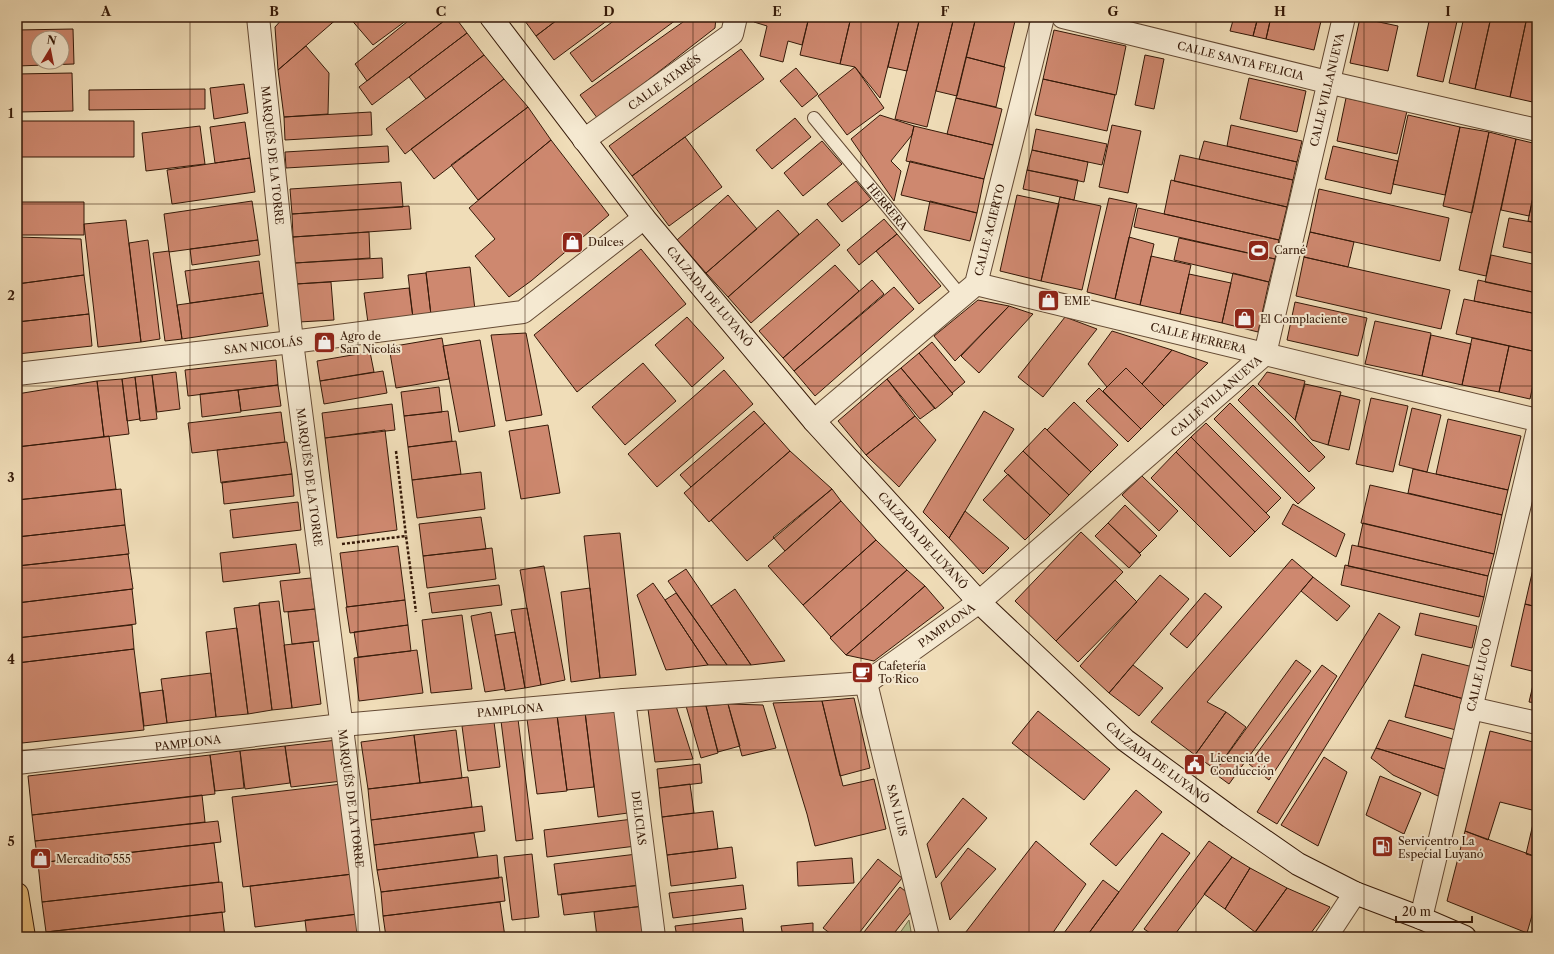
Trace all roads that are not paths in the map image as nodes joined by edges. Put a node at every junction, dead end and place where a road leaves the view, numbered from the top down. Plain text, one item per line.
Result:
1 (258, 17) edge
2 (491, 17) edge
3 (736, 17) edge
4 (1043, 17) edge
5 (1063, 17) edge
6 (1344, 17) edge
7 (1327, 82) junction
8 (814, 118) dead end
9 (1537, 130) edge
10 (584, 140) junction
11 (644, 218) junction
12 (968, 290) junction
13 (292, 342) junction
14 (1265, 354) junction
15 (17, 374) edge
16 (1537, 420) edge
17 (814, 421) junction
18 (1537, 433) edge
19 (979, 602) junction
20 (866, 683) junction
21 (624, 700) junction
22 (1471, 708) junction
23 (1537, 724) edge
24 (342, 726) junction
25 (17, 763) edge
26 (1355, 893) junction
27 (17, 894) edge
28 (1421, 918) junction
29 (24, 937) edge
30 (369, 937) edge
31 (654, 937) edge
32 (928, 937) edge
33 (1326, 937) edge
34 (1465, 937) edge

1 - 13 street, MARQUÉS DE LA TORRE
2 - 10 street, CALZADA DE LUYANÓ
3 - 10 street, CALLE ATARÉS
4 - 12 street, CALLE ACIERTO
5 - 7 street, CALLE SANTA FELICIA
6 - 7 street, CALLE VILLANUEVA
7 - 9 street, CALLE SANTA FELICIA
7 - 14 street, CALLE VILLANUEVA
8 - 12 lane, HERRERA
10 - 11 street, CALZADA DE LUYANÓ
11 - 13 street, SAN NICOLÁS
11 - 17 street, CALZADA DE LUYANÓ
12 - 14 street, CALLE HERRERA
12 - 17 street
13 - 15 street, SAN NICOLÁS
13 - 24 street, MARQUÉS DE LA TORRE
14 - 16 street, CALLE HERRERA
14 - 19 street, CALLE VILLANUEVA
17 - 19 street, CALZADA DE LUYANÓ
18 - 22 street, CALLE LUCO
19 - 20 street, PAMPLONA
19 - 26 street, CALZADA DE LUYANÓ
20 - 21 street, PAMPLONA
20 - 32 street, SAN LUIS
21 - 24 street, PAMPLONA
21 - 31 street, DELICIAS
22 - 23 street
22 - 28 street, CALLE LUCO
24 - 25 street, PAMPLONA
24 - 30 street, MARQUÉS DE LA TORRE
26 - 28 street, CALZADA DE LUYANÓ
26 - 33 street
27 - 29 main road
28 - 34 street, CALZADA DE LUYANÓ

